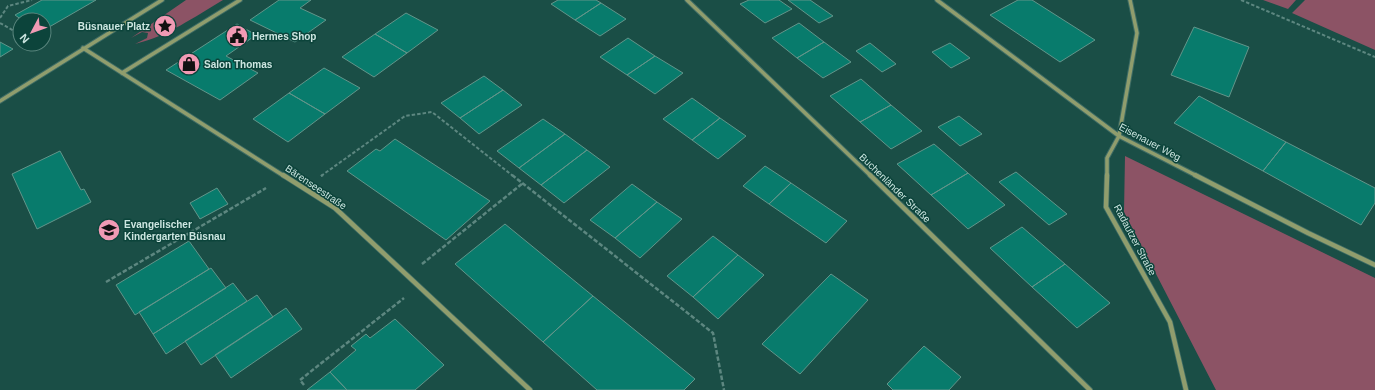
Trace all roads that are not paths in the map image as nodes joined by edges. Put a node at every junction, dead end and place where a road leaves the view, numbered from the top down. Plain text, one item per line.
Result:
1 (162, 0) edge
2 (240, 0) edge
3 (687, 0) edge
4 (937, 0) edge
5 (1130, 0) edge
6 (83, 48) junction
7 (122, 73) junction
8 (0, 101) edge
9 (1119, 136) junction
10 (1375, 265) edge
11 (530, 390) edge
12 (1090, 390) edge
13 (1186, 390) edge

1 - 6 street
2 - 7 street
3 - 12 street, Buchenländer Straße
4 - 9 street, Eisenauer Weg
5 - 9 street, Radautzer Straße
6 - 7 street, Bärenseestraße
6 - 8 street
7 - 11 street, Bärenseestraße
9 - 10 street, Eisenauer Weg
9 - 13 street, Radautzer Straße

